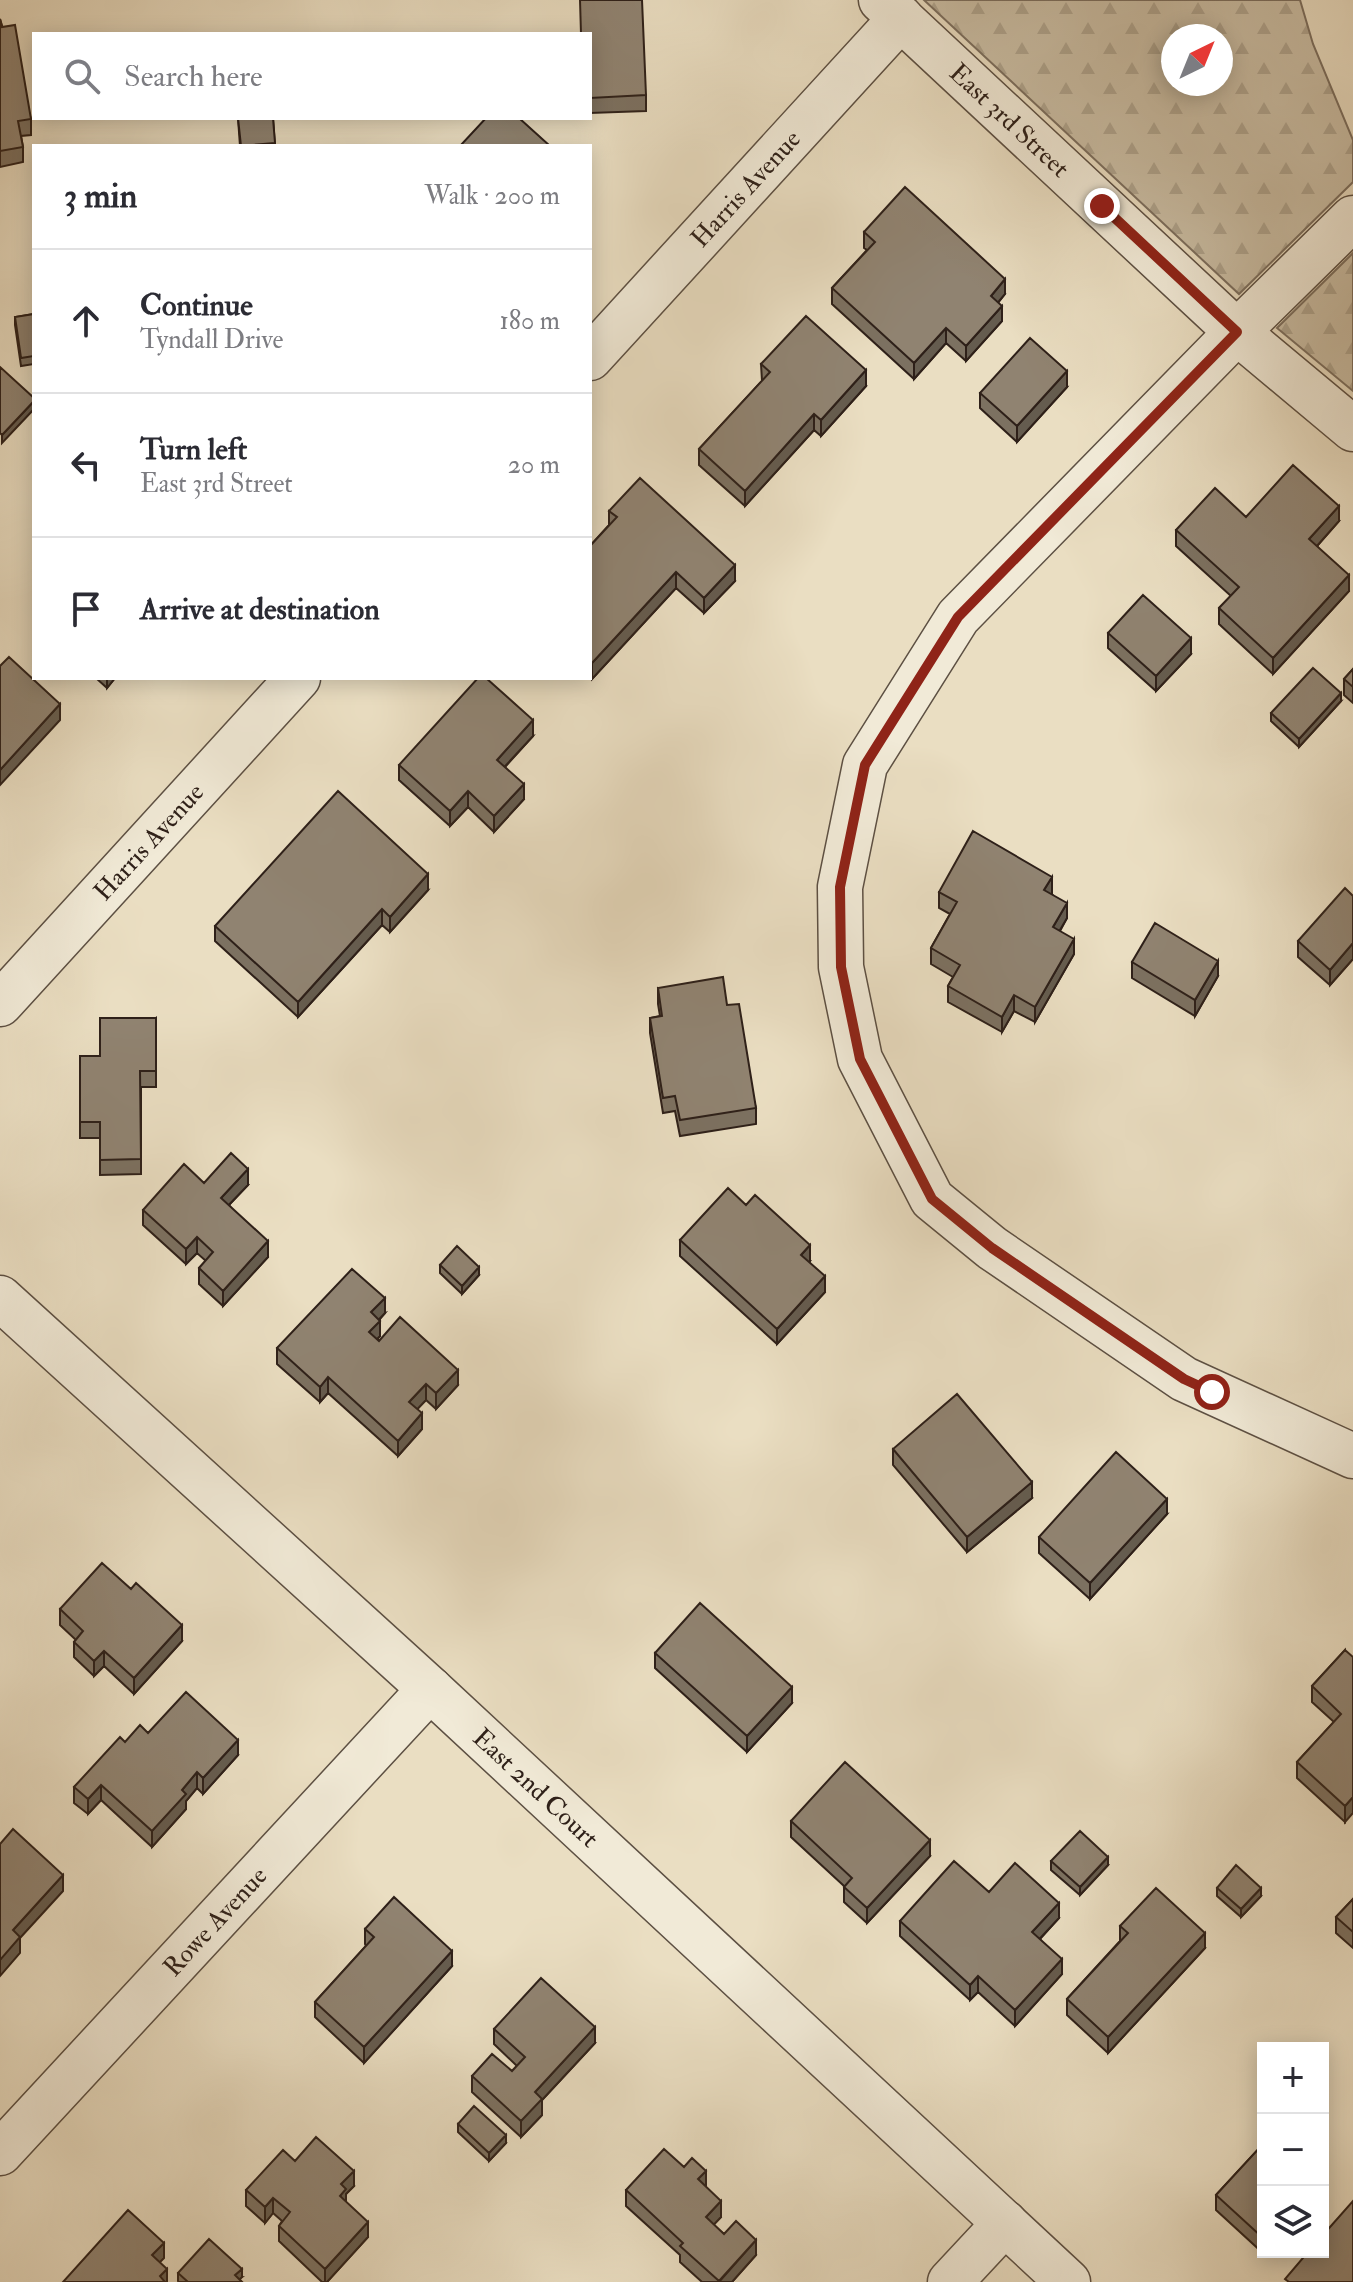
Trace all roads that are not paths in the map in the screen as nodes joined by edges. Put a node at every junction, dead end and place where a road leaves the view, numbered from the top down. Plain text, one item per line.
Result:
1 (891, 9) edge
2 (1353, 218) edge
3 (1237, 332) junction
4 (592, 356) edge
5 (1353, 429) edge
6 (296, 680) edge
7 (0, 1004) edge
8 (0, 1298) edge
9 (1353, 1456) edge
10 (430, 1689) junction
11 (0, 2153) edge
12 (1005, 2223) junction
13 (950, 2282) edge
14 (1068, 2282) edge

1 - 3 street, East 3rd Street
1 - 4 street, Harris Avenue
2 - 3 street
3 - 5 street, East 3rd Street
3 - 9 street
6 - 7 street, Harris Avenue
8 - 10 street, East 2nd Court
10 - 11 street, Rowe Avenue
10 - 12 street, East 2nd Court
12 - 13 street
12 - 14 street, East 2nd Court

